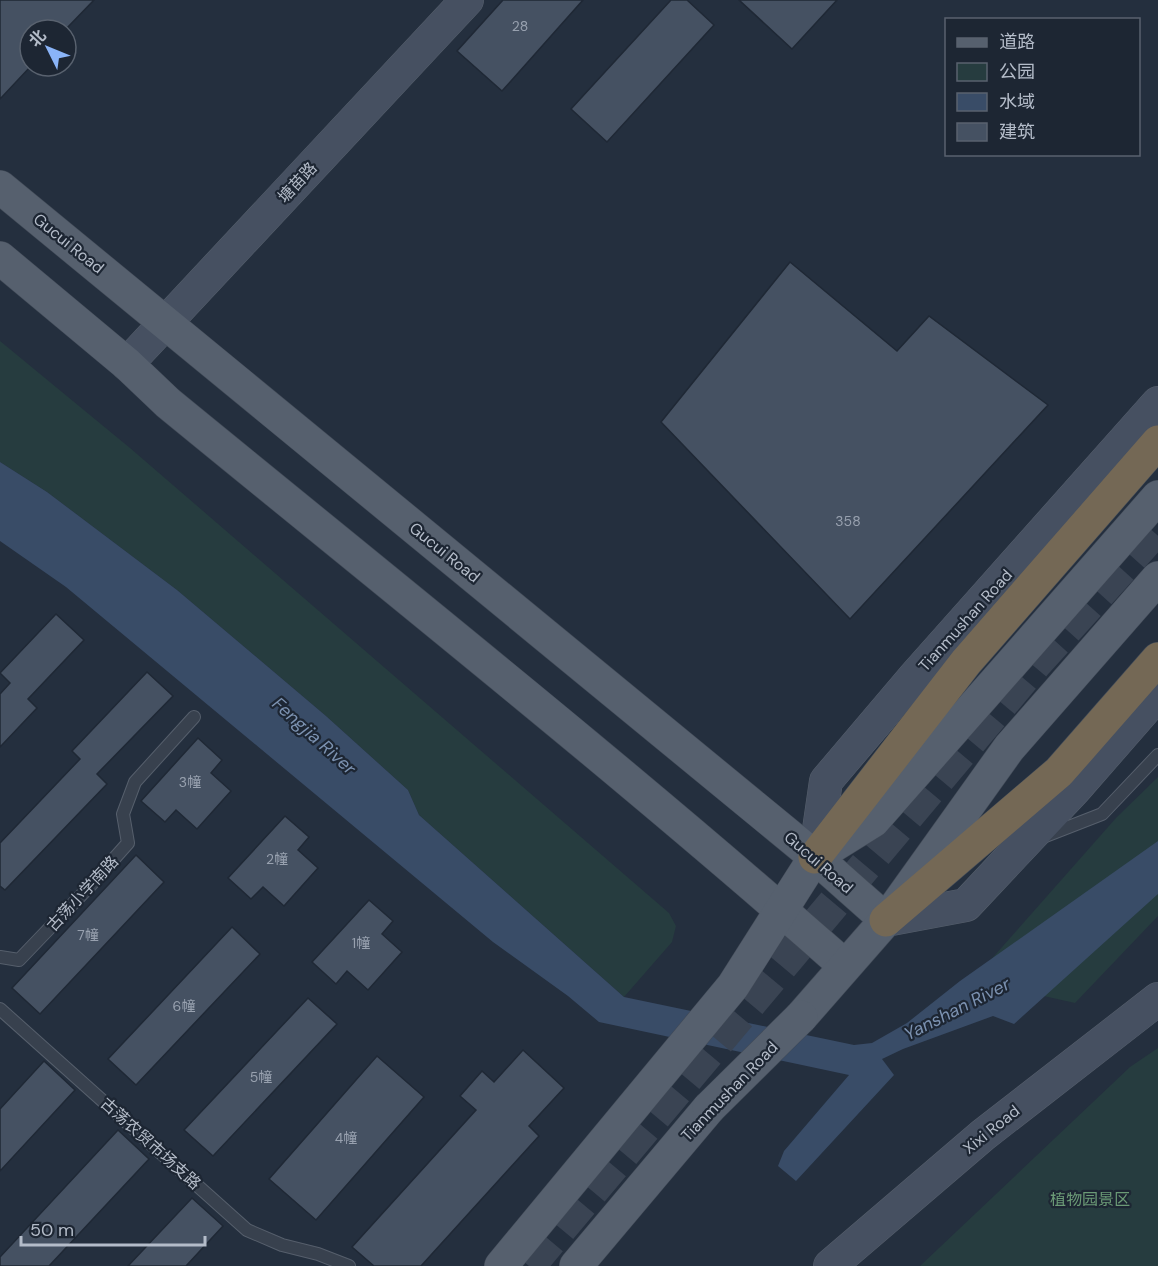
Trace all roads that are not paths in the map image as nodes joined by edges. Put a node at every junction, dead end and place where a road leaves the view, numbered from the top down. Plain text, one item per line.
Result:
1 (467, 0) edge
2 (0, 187) edge
3 (0, 258) edge
4 (166, 322) junction
5 (127, 364) junction
6 (1158, 404) edge
7 (1158, 442) edge
8 (1158, 497) edge
9 (1158, 578) edge
10 (1158, 659) edge
11 (1158, 694) edge
12 (194, 717) dead end
13 (1158, 755) edge
14 (1019, 846) junction
15 (814, 857) junction
16 (782, 910) junction
17 (886, 920) junction
18 (0, 957) edge
19 (845, 966) junction
20 (1158, 999) edge
21 (0, 1009) edge
22 (349, 1266) edge
23 (501, 1266) edge
24 (576, 1266) edge
25 (830, 1266) edge

1 - 4 main road, 塘苗路
2 - 4 main road, Gucui Road
3 - 5 main road
4 - 5 main road, 塘苗路
4 - 15 main road, Gucui Road
5 - 16 main road
6 - 15 main road, Tianmushan Road
7 - 15 highway
8 - 15 main road, Tianmushan Road
9 - 17 main road, Tianmushan Road
10 - 17 highway
11 - 14 main road
12 - 18 lane, 古荡小学南路
13 - 14 lane
14 - 17 main road
15 - 16 main road, Tianmushan Road
15 - 17 main road, Gucui Road
16 - 19 main road
16 - 23 main road, Tianmushan Road
17 - 19 main road, Tianmushan Road
19 - 24 main road, Tianmushan Road, bridge
20 - 25 main road, Xixi Road
21 - 22 lane, 古荡农贸市场支路

